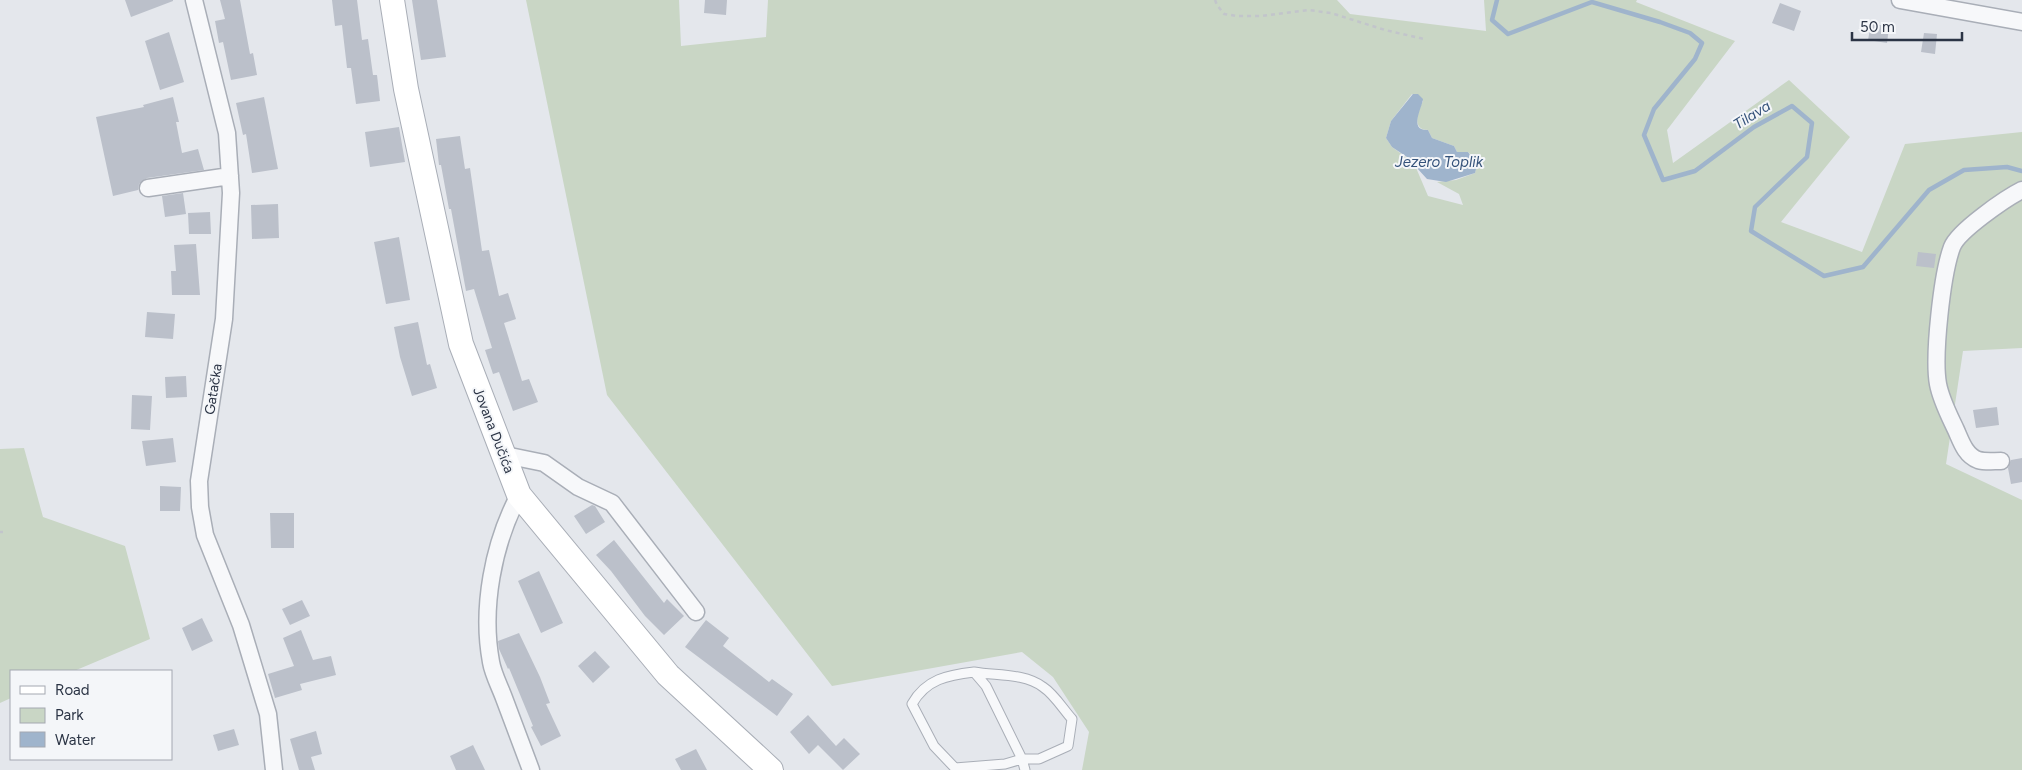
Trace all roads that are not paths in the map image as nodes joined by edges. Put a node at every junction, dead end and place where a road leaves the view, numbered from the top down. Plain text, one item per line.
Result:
1 (194, 0) edge
2 (392, 0) edge
3 (1900, 0) edge
4 (2022, 22) edge
5 (230, 176) junction
6 (148, 188) dead end
7 (2022, 190) edge
8 (505, 455) junction
9 (2001, 461) dead end
10 (519, 495) junction
11 (696, 612) dead end
12 (974, 672) junction
13 (1022, 759) junction
14 (274, 770) edge
15 (531, 770) edge
16 (771, 770) edge
17 (1025, 770) edge

1 - 5 street, Gatačka
2 - 8 main road, Jovana Dučića
3 - 4 street
5 - 6 street
5 - 14 street, Gatačka
7 - 9 street
8 - 10 main road, Jovana Dučića
8 - 11 street
10 - 15 street
10 - 16 main road, Jovana Dučića
12 - 13 lane
12 - 13 lane
12 - 13 lane
13 - 17 lane

